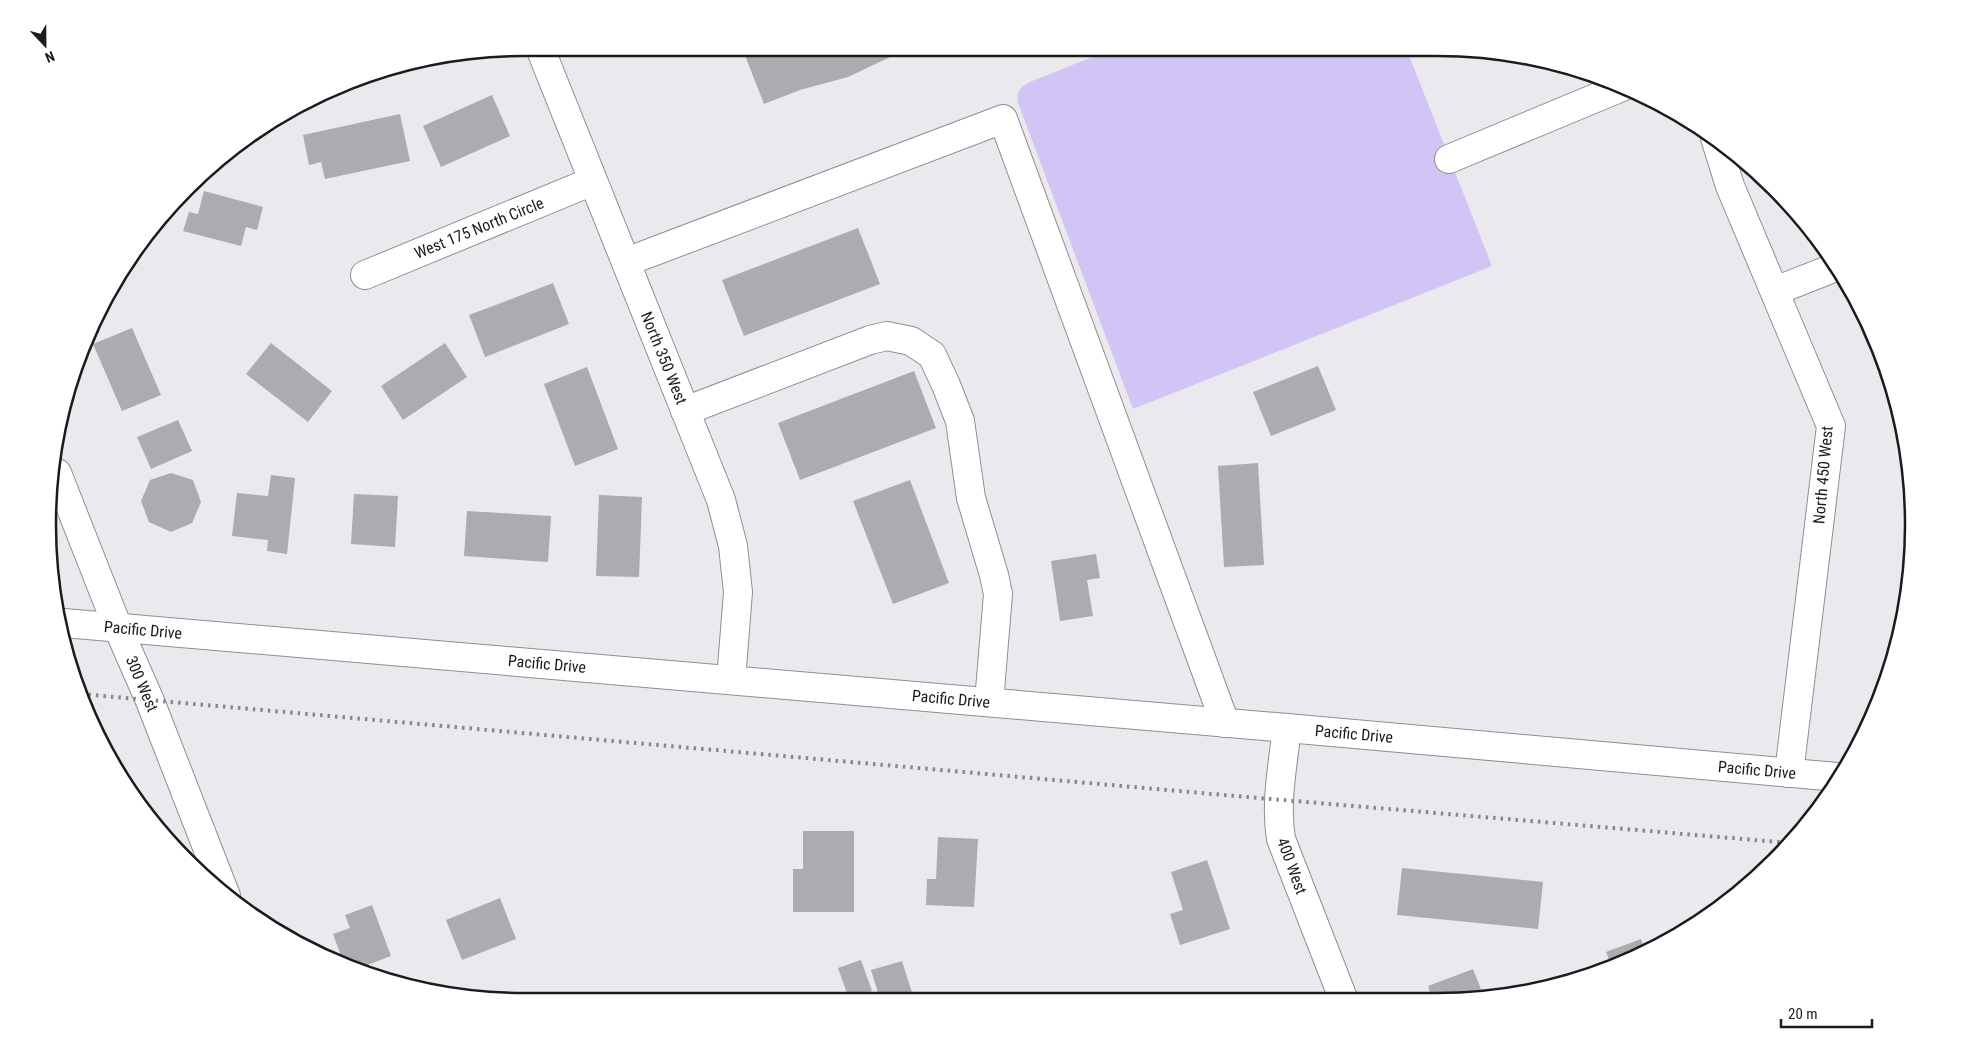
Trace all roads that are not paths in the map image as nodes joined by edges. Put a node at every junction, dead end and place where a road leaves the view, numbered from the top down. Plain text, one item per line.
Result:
1 (543, 56) edge
2 (1613, 91) edge
3 (1718, 150) edge
4 (1449, 159) dead end
5 (593, 181) junction
6 (626, 262) junction
7 (1829, 270) edge
8 (366, 275) dead end
9 (1775, 291) junction
10 (685, 411) junction
11 (59, 476) edge
12 (67, 623) edge
13 (118, 628) junction
14 (731, 680) junction
15 (989, 702) junction
16 (1225, 723) junction
17 (1287, 728) junction
18 (1789, 773) junction
19 (1831, 777) edge
20 (220, 880) edge
21 (1341, 993) edge

1 - 5 street, North 350 West
2 - 4 street
3 - 9 street, North 450 West
5 - 6 street, North 350 West
5 - 8 street, West 175 North Circle
6 - 10 street, North 350 West
6 - 16 street
7 - 9 street
9 - 18 street, North 450 West
10 - 14 street, North 350 West
10 - 15 street
11 - 13 street, 300 West
12 - 13 street, Pacific Drive
13 - 14 street, Pacific Drive
13 - 20 street, 300 West
14 - 15 street, Pacific Drive
15 - 16 street, Pacific Drive
16 - 17 street, Pacific Drive
17 - 18 street, Pacific Drive
17 - 21 street, 400 West
18 - 19 street, Pacific Drive

